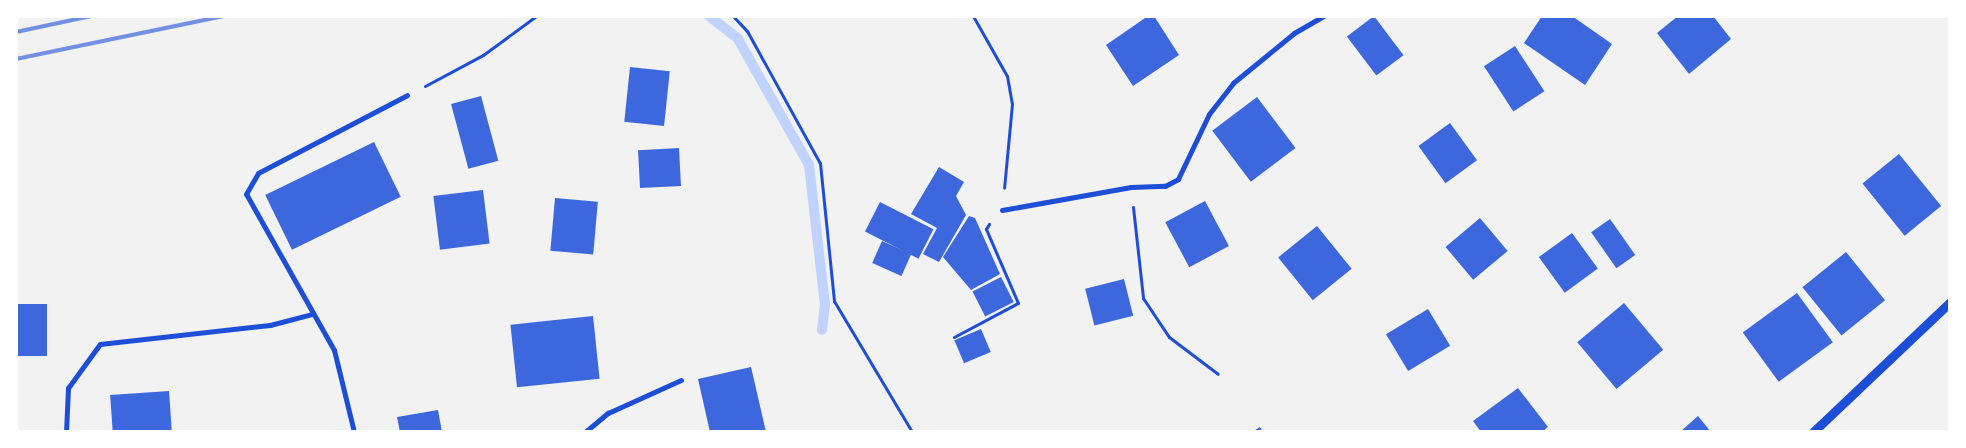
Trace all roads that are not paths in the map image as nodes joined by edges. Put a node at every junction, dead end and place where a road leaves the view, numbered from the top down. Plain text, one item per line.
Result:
1 (1323, 16) edge
2 (407, 95) road end
3 (1002, 210) road end
4 (1950, 302) edge
5 (312, 314) junction
6 (681, 380) dead end
7 (66, 432) edge
8 (354, 432) edge
9 (585, 432) edge
10 (1813, 432) edge

1 - 3 street
2 - 5 street
4 - 10 street
5 - 7 street
5 - 8 street
6 - 9 street

